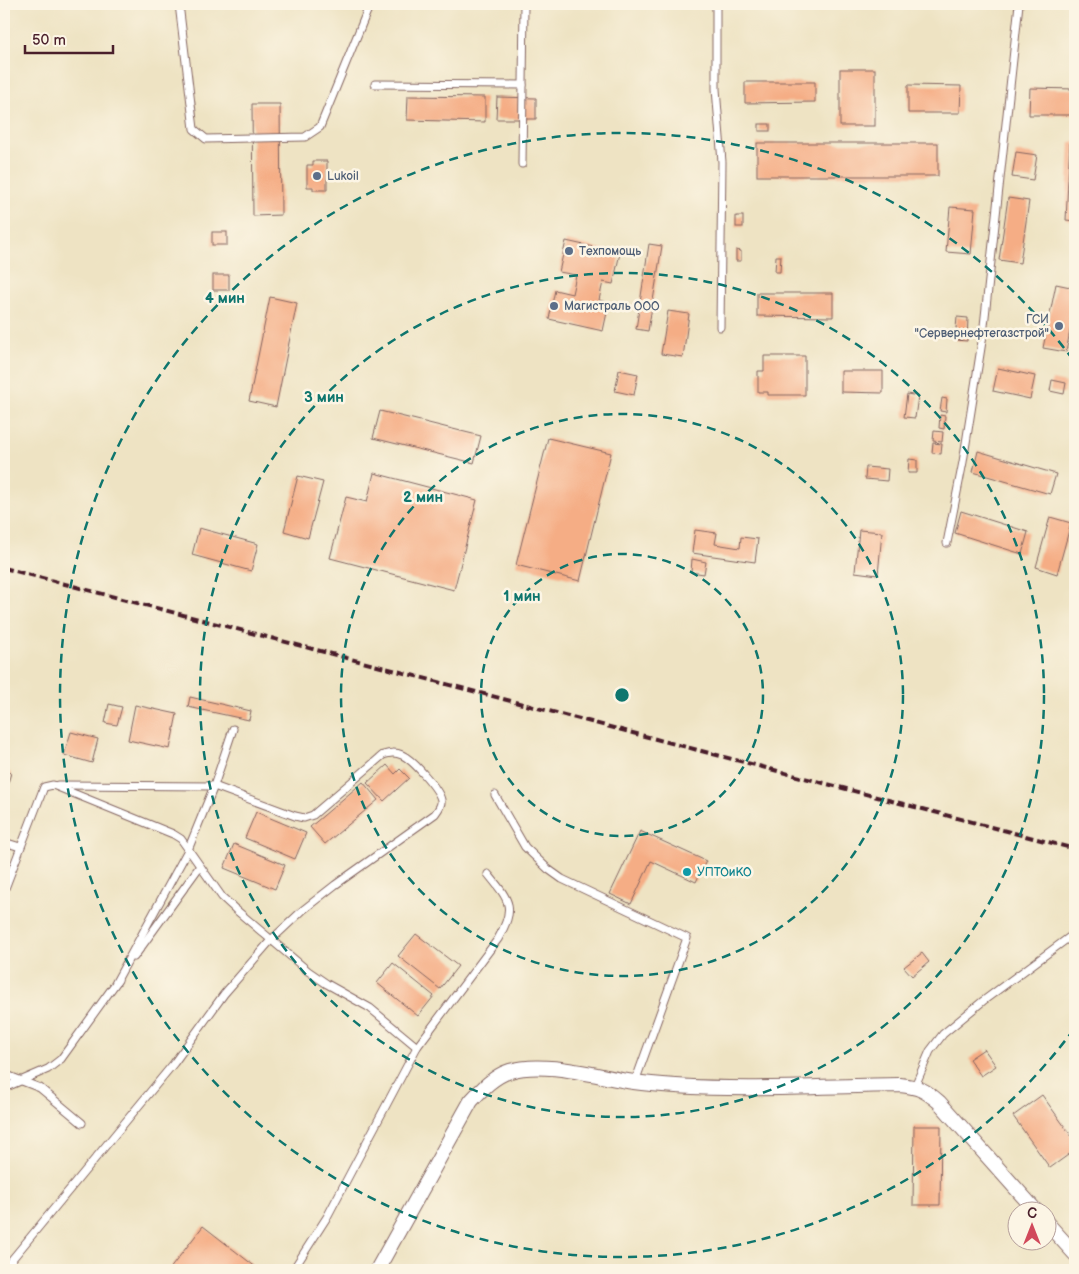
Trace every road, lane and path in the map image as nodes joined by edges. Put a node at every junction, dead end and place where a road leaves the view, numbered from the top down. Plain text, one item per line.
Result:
1 (179, 4) edge
2 (370, 4) edge
3 (524, 4) edge
4 (716, 4) edge
5 (1019, 4) edge
6 (375, 84) dead end
7 (523, 85) junction
8 (522, 164) dead end
9 (720, 327) dead end
10 (947, 543) dead end
11 (233, 729) dead end
12 (53, 785) junction
13 (214, 786) junction
14 (495, 795) dead end
15 (4, 842) edge
16 (20, 847) junction
17 (188, 850) junction
18 (200, 866) junction
19 (488, 874) dead end
20 (4, 891) edge
21 (1075, 932) edge
22 (271, 940) junction
23 (116, 982) junction
24 (417, 1047) junction
25 (4, 1074) edge
26 (22, 1080) junction
27 (635, 1082) junction
28 (915, 1086) junction
29 (4, 1088) edge
30 (82, 1123) dead end
31 (1028, 1202) edge
32 (1056, 1233) edge
33 (1075, 1254) edge
34 (4, 1269) edge
35 (293, 1270) edge
36 (377, 1270) edge

1 - 2 lane
3 - 7 lane
4 - 9 lane
5 - 10 lane
6 - 7 lane
7 - 8 lane
11 - 13 lane
12 - 13 lane
12 - 16 lane
12 - 17 lane
13 - 17 lane
13 - 22 lane
14 - 27 lane
15 - 16 lane
16 - 20 lane
17 - 18 lane
17 - 23 lane
18 - 22 lane
18 - 23 lane
19 - 24 lane
21 - 28 lane
22 - 24 lane
22 - 34 lane
23 - 26 lane
24 - 35 lane
25 - 26 lane
26 - 29 lane
26 - 30 lane
27 - 28 street
27 - 36 street
28 - 31 street
32 - 33 street

